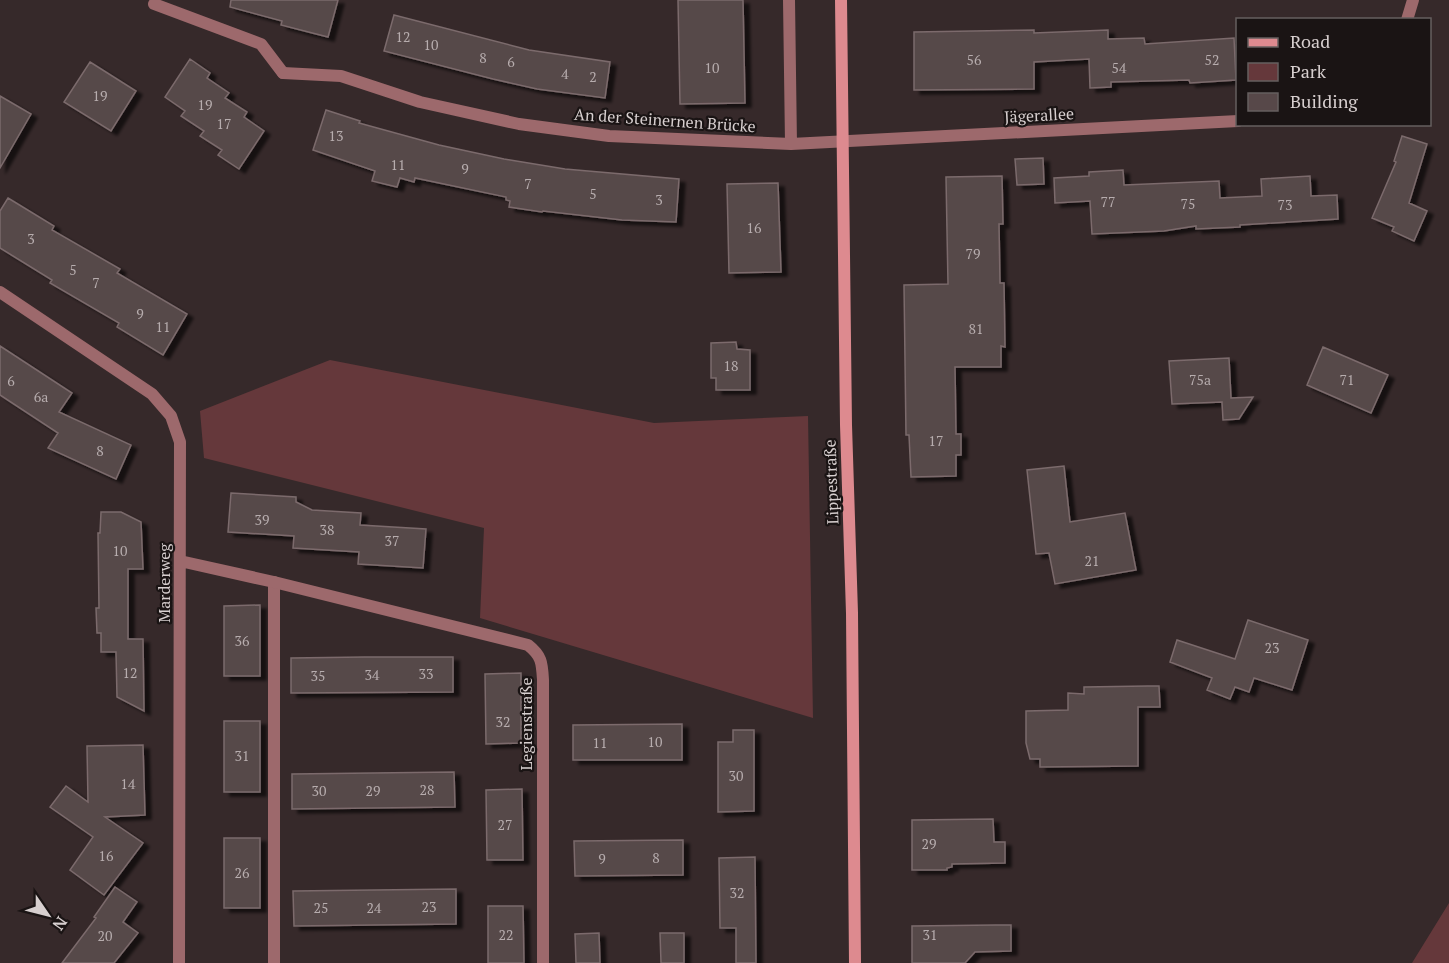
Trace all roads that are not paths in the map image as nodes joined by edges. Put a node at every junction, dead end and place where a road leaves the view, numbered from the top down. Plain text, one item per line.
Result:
1 (789, 0) edge
2 (841, 0) edge
3 (1413, 0) edge
4 (154, 4) dead end
5 (1408, 18) edge
6 (1236, 121) edge
7 (842, 142) junction
8 (791, 144) junction
9 (0, 292) edge
10 (180, 561) junction
11 (274, 582) junction
12 (179, 963) edge
13 (274, 963) edge
14 (543, 963) edge
15 (855, 963) edge

1 - 8 street
2 - 7 main road, Lippestraße
3 - 5 street
4 - 8 street, An der Steinernen Brücke
6 - 7 street, Jägerallee
7 - 8 street, An der Steinernen Brücke
7 - 15 main road, Lippestraße
9 - 10 street, Marderweg
10 - 11 street, Legienstraße
10 - 12 street, Marderweg
11 - 13 street
11 - 14 street, Legienstraße

